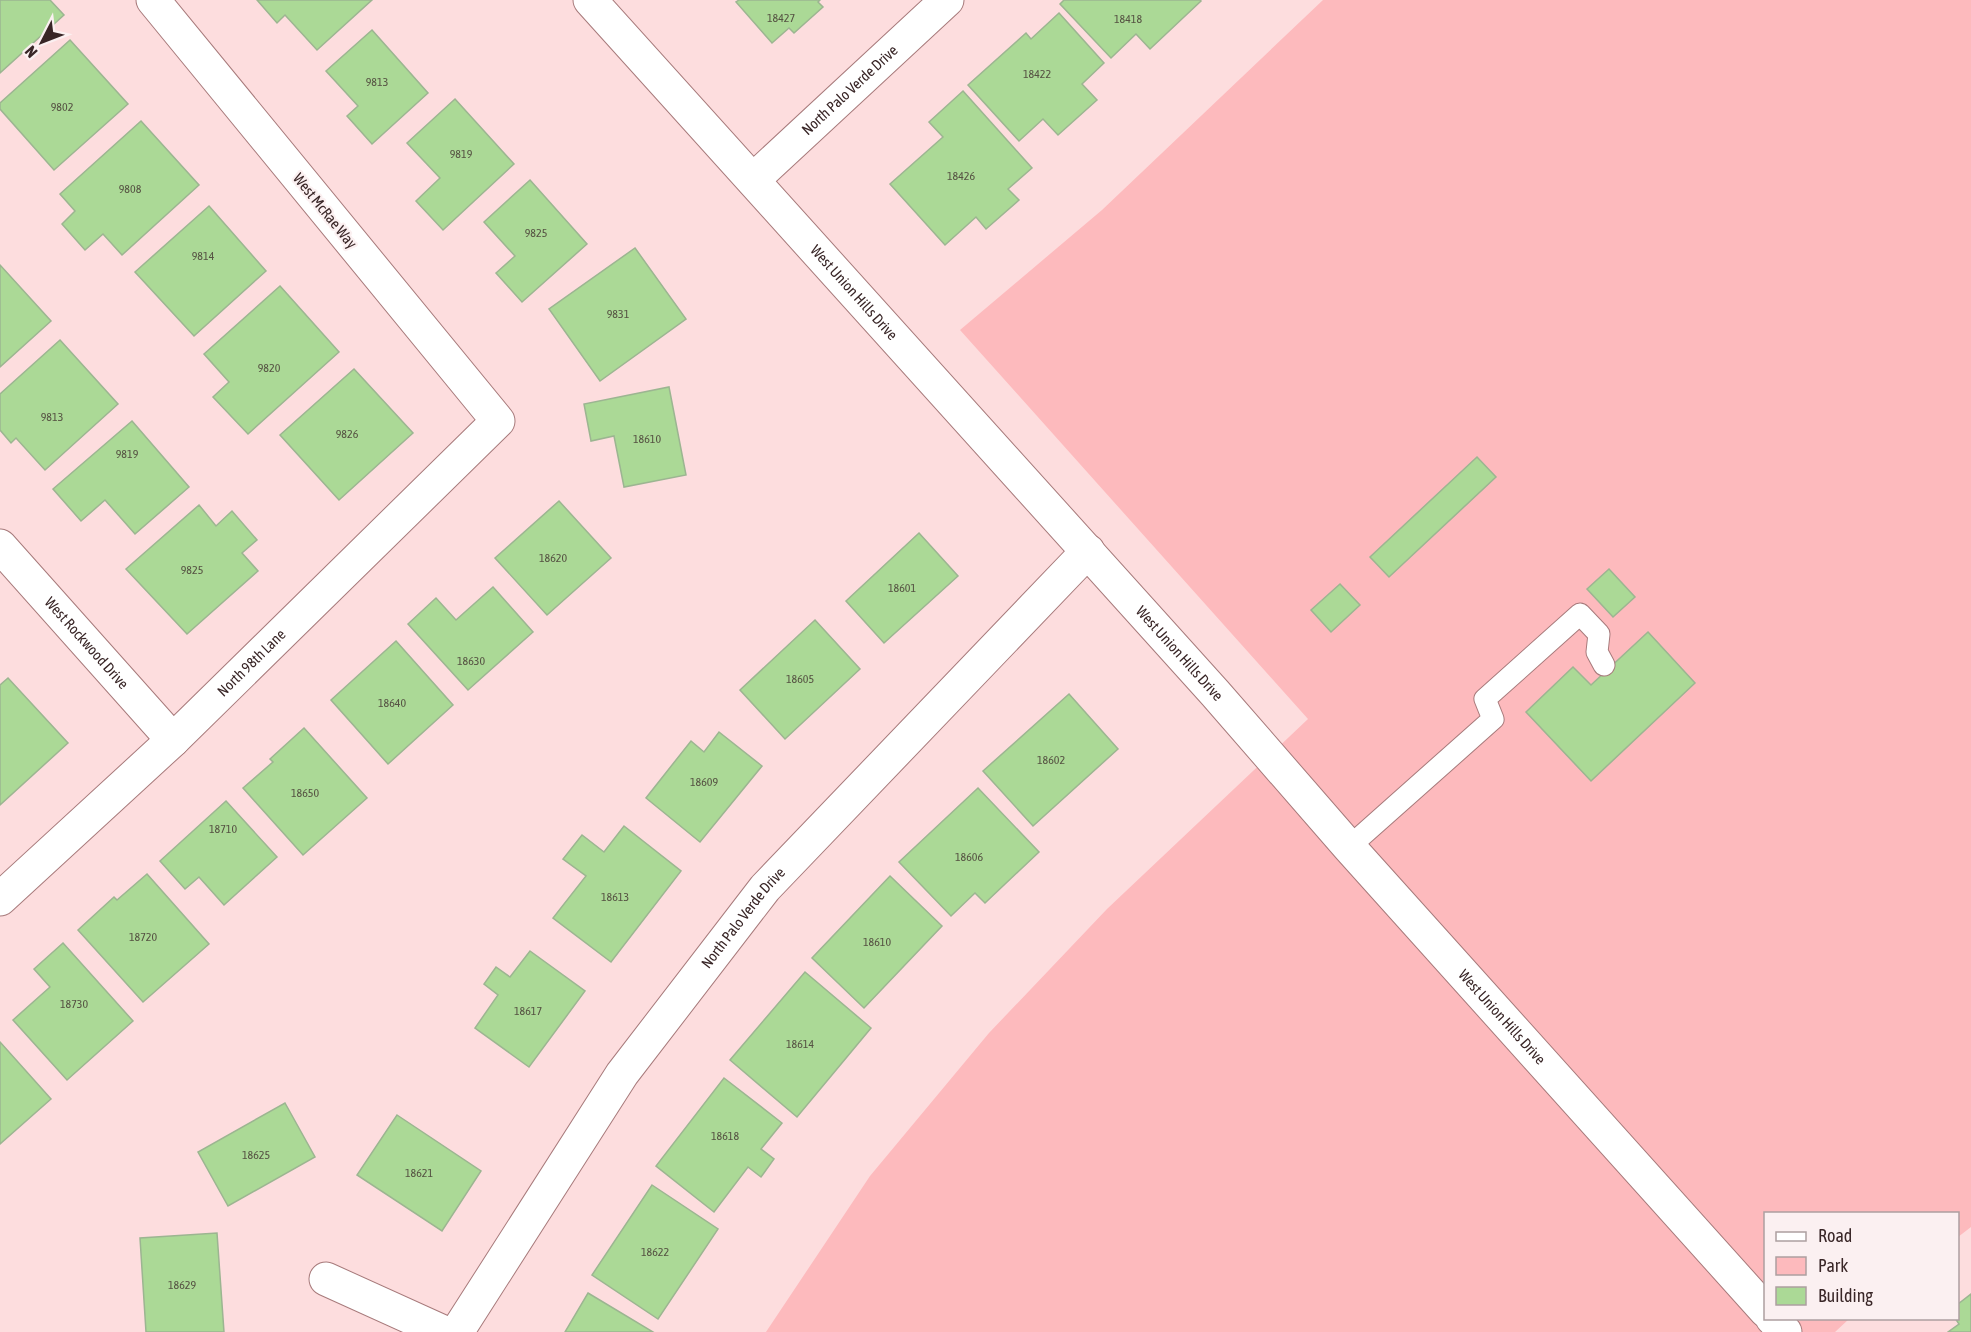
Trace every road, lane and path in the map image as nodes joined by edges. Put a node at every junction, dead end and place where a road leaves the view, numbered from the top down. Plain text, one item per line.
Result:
1 (153, 0) edge
2 (590, 0) edge
3 (946, 0) edge
4 (753, 180) junction
5 (498, 421) joint
6 (0, 546) edge
7 (1088, 551) junction
8 (1604, 665) dead end
9 (173, 740) junction
10 (1349, 847) junction
11 (0, 899) edge
12 (326, 1279) dead end
13 (1764, 1309) edge
14 (1774, 1320) edge
15 (443, 1332) edge
16 (457, 1332) edge
17 (1785, 1332) edge

1 - 5 street, West McRae Way
2 - 4 street, West Union Hills Drive
3 - 4 street, North Palo Verde Drive
4 - 7 street, West Union Hills Drive
5 - 9 street, North 98th Lane
6 - 9 street, West Rockwood Drive
7 - 10 street, West Union Hills Drive
7 - 16 street, North Palo Verde Drive
8 - 10 lane
9 - 11 street, North 98th Lane
10 - 13 street, West Union Hills Drive
12 - 15 street
14 - 17 street

